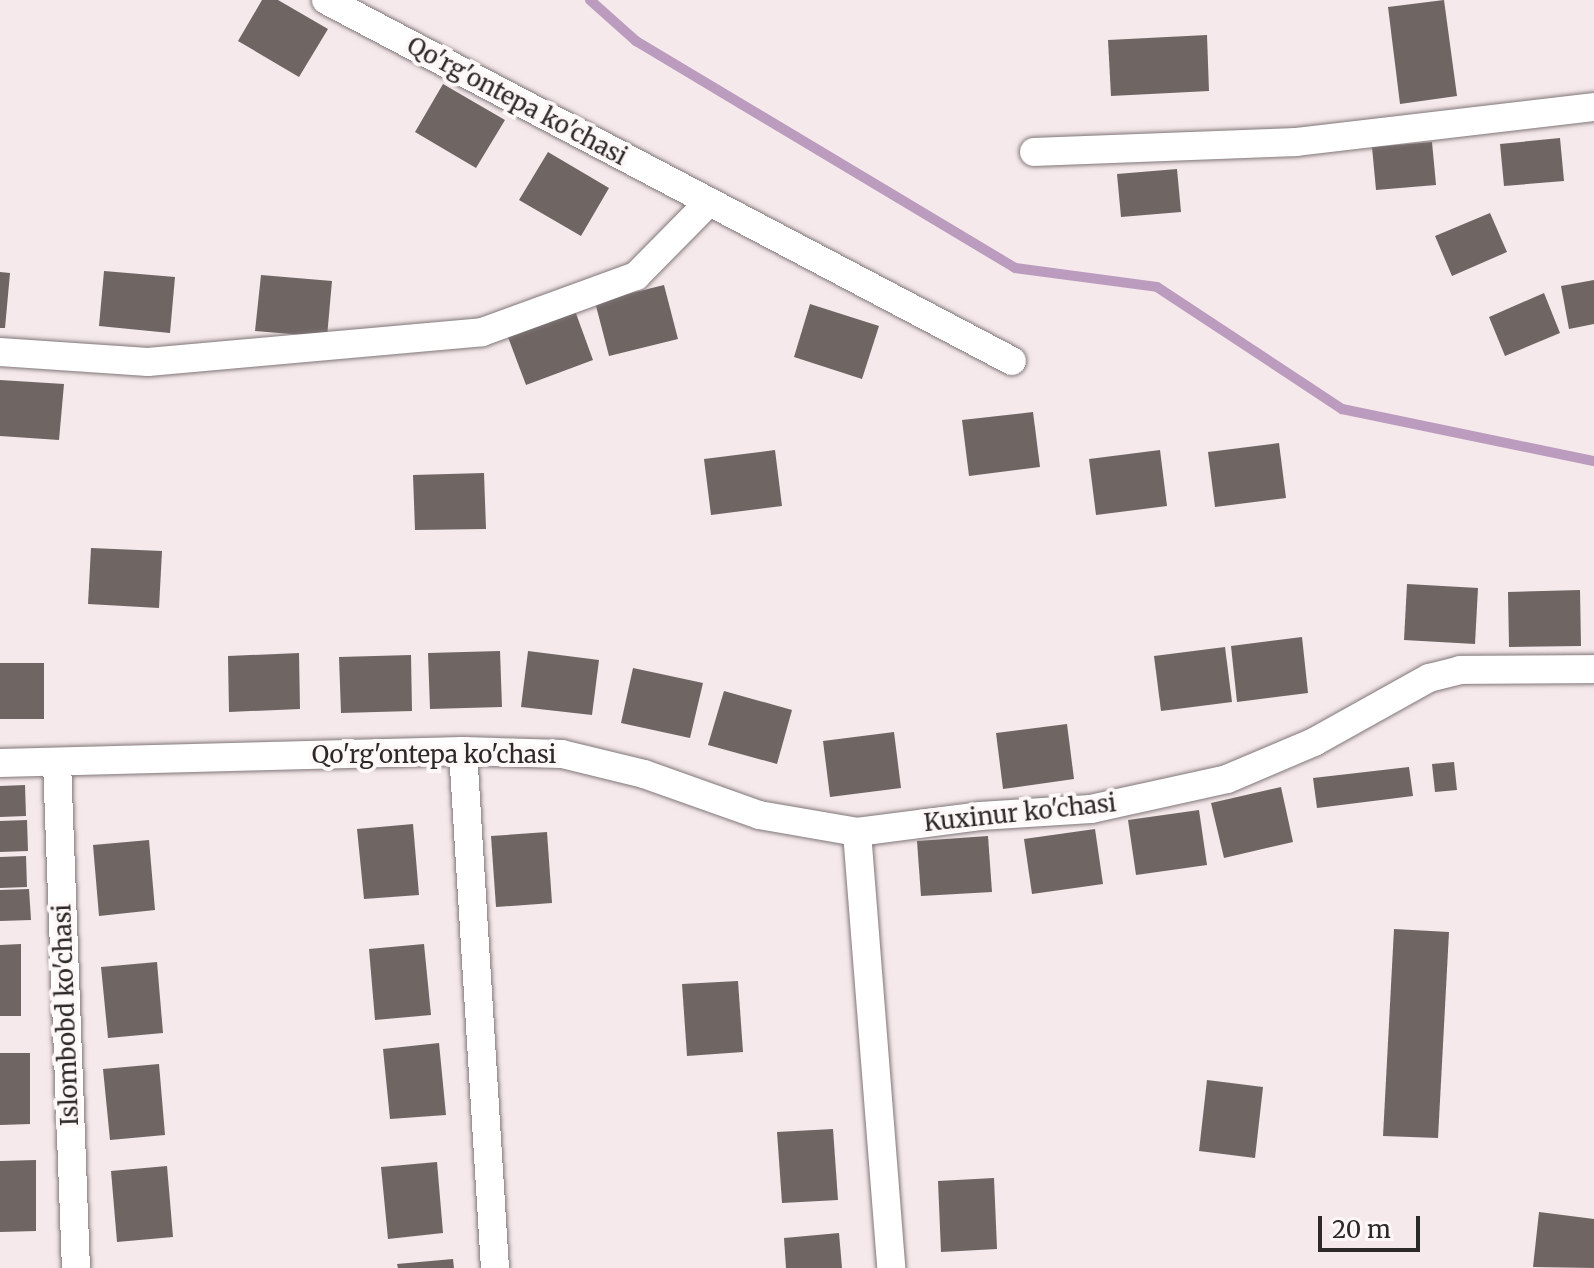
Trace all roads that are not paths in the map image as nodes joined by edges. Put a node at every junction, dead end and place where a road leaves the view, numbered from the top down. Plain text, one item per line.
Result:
1 (326, 0) edge
2 (1594, 107) edge
3 (1034, 152) dead end
4 (709, 202) junction
5 (0, 352) edge
6 (1012, 361) dead end
7 (1594, 669) edge
8 (463, 751) junction
9 (0, 763) edge
10 (57, 763) junction
11 (857, 832) junction
12 (76, 1268) edge
13 (495, 1268) edge
14 (891, 1268) edge

1 - 4 street, Qo'rg'ontepa ko'chasi
2 - 3 street
4 - 5 street
4 - 6 street, Qo'rg'ontepa ko'chasi
7 - 11 street, Kuxinur ko'chasi
8 - 10 street, Qo'rg'ontepa ko'chasi
8 - 11 street, Qo'rg'ontepa ko'chasi
8 - 13 street
9 - 10 street, Qo'rg'ontepa ko'chasi
10 - 12 street, Islombobd ko'chasi
11 - 14 street

